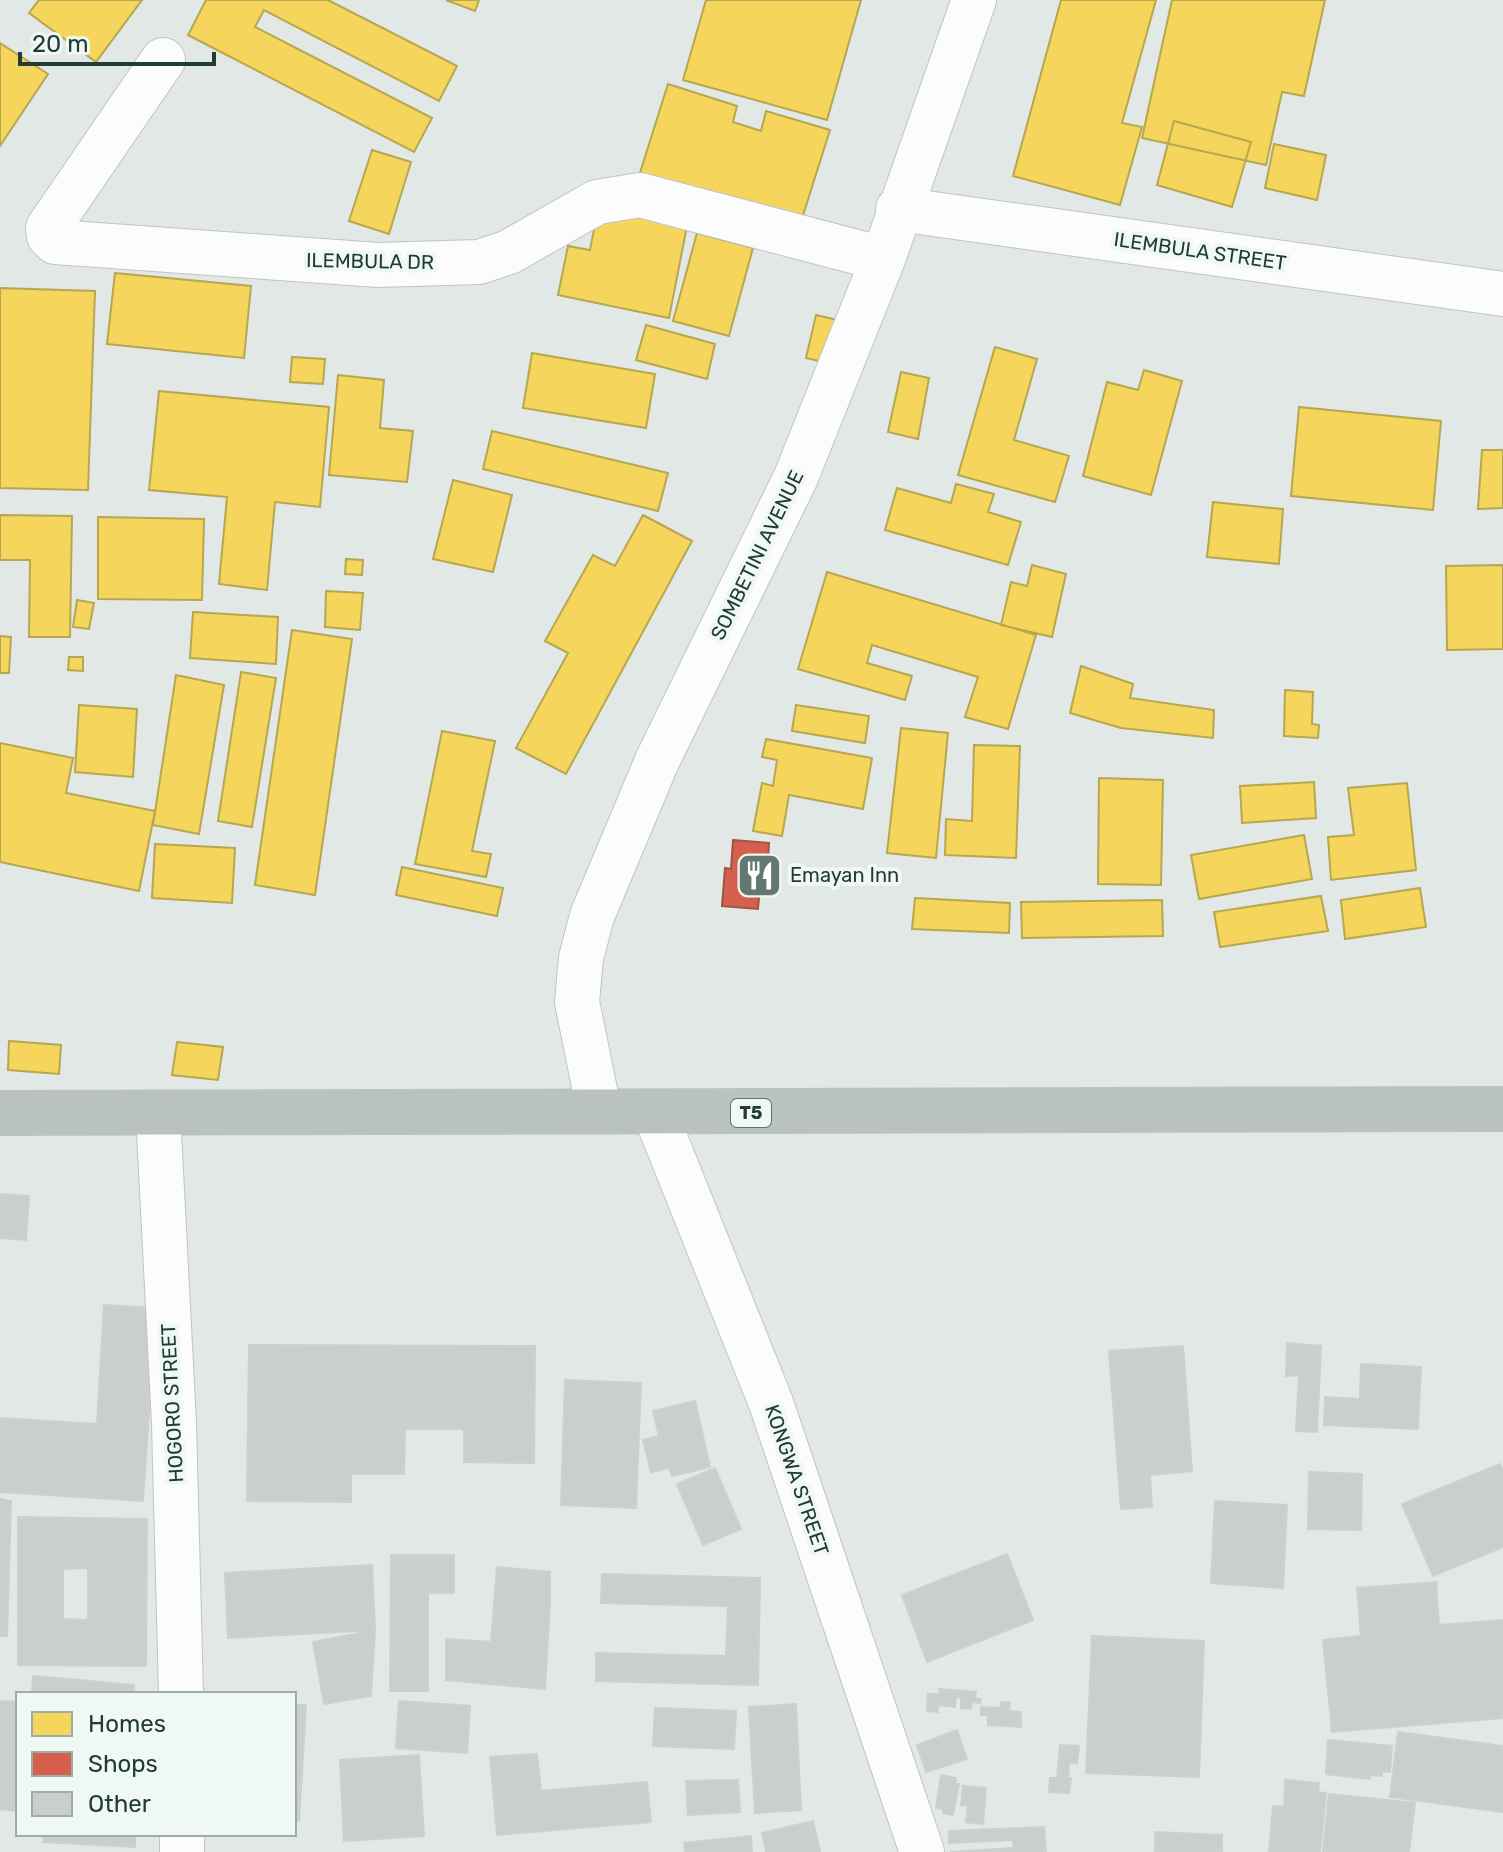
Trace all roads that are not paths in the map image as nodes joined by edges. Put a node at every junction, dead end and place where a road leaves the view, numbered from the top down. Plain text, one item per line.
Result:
1 (974, 0) edge
2 (163, 60) dead end
3 (898, 209) junction
4 (883, 259) junction
5 (1503, 294) edge
6 (1503, 1109) edge
7 (599, 1110) junction
8 (0, 1113) edge
9 (158, 1113) junction
10 (655, 1113) junction
11 (181, 1692) edge
12 (922, 1852) edge

1 - 3 street, SOMBETINI AVENUE
2 - 4 street, ILEMBULA DR
3 - 4 street, SOMBETINI AVENUE
3 - 5 street, ILEMBULA STREET
4 - 7 street, SOMBETINI AVENUE
6 - 10 highway, T5
7 - 9 highway, T5
7 - 10 highway, T5
8 - 9 highway, T5
9 - 11 street, HOGORO STREET
10 - 12 street, KONGWA STREET

